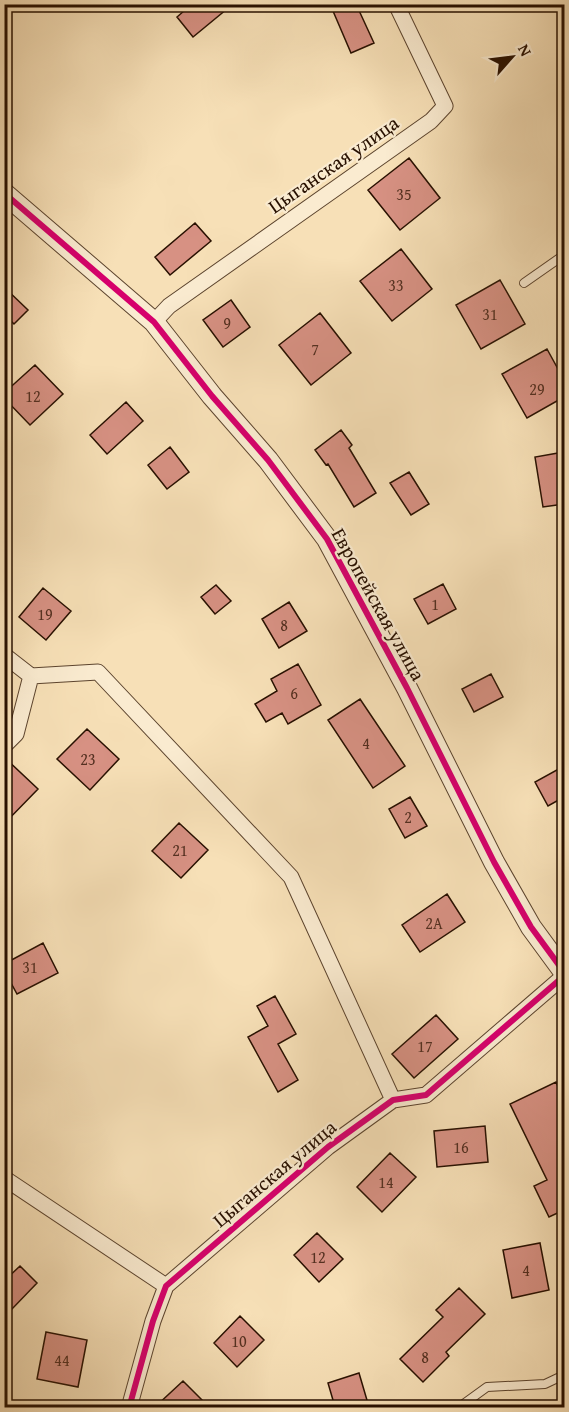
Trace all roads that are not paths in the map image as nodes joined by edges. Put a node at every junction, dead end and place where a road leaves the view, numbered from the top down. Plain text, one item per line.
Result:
1 (396, 4) edge
2 (4, 193) edge
3 (564, 255) edge
4 (524, 283) dead end
5 (154, 322) junction
6 (4, 655) edge
7 (31, 676) junction
8 (4, 746) edge
9 (564, 972) edge
10 (564, 976) edge
11 (393, 1100) junction
12 (4, 1178) edge
13 (166, 1286) junction
14 (564, 1375) edge
15 (129, 1407) edge
16 (458, 1407) edge

1 - 5 street, Цыганская улица
2 - 5 street, Европейская улица
3 - 4 lane
5 - 9 street, Европейская улица
6 - 7 street
7 - 8 street
7 - 11 street
10 - 11 street, Цыганская улица
11 - 13 street, Цыганская улица
12 - 13 street
13 - 15 street, Цыганская улица
14 - 16 lane

